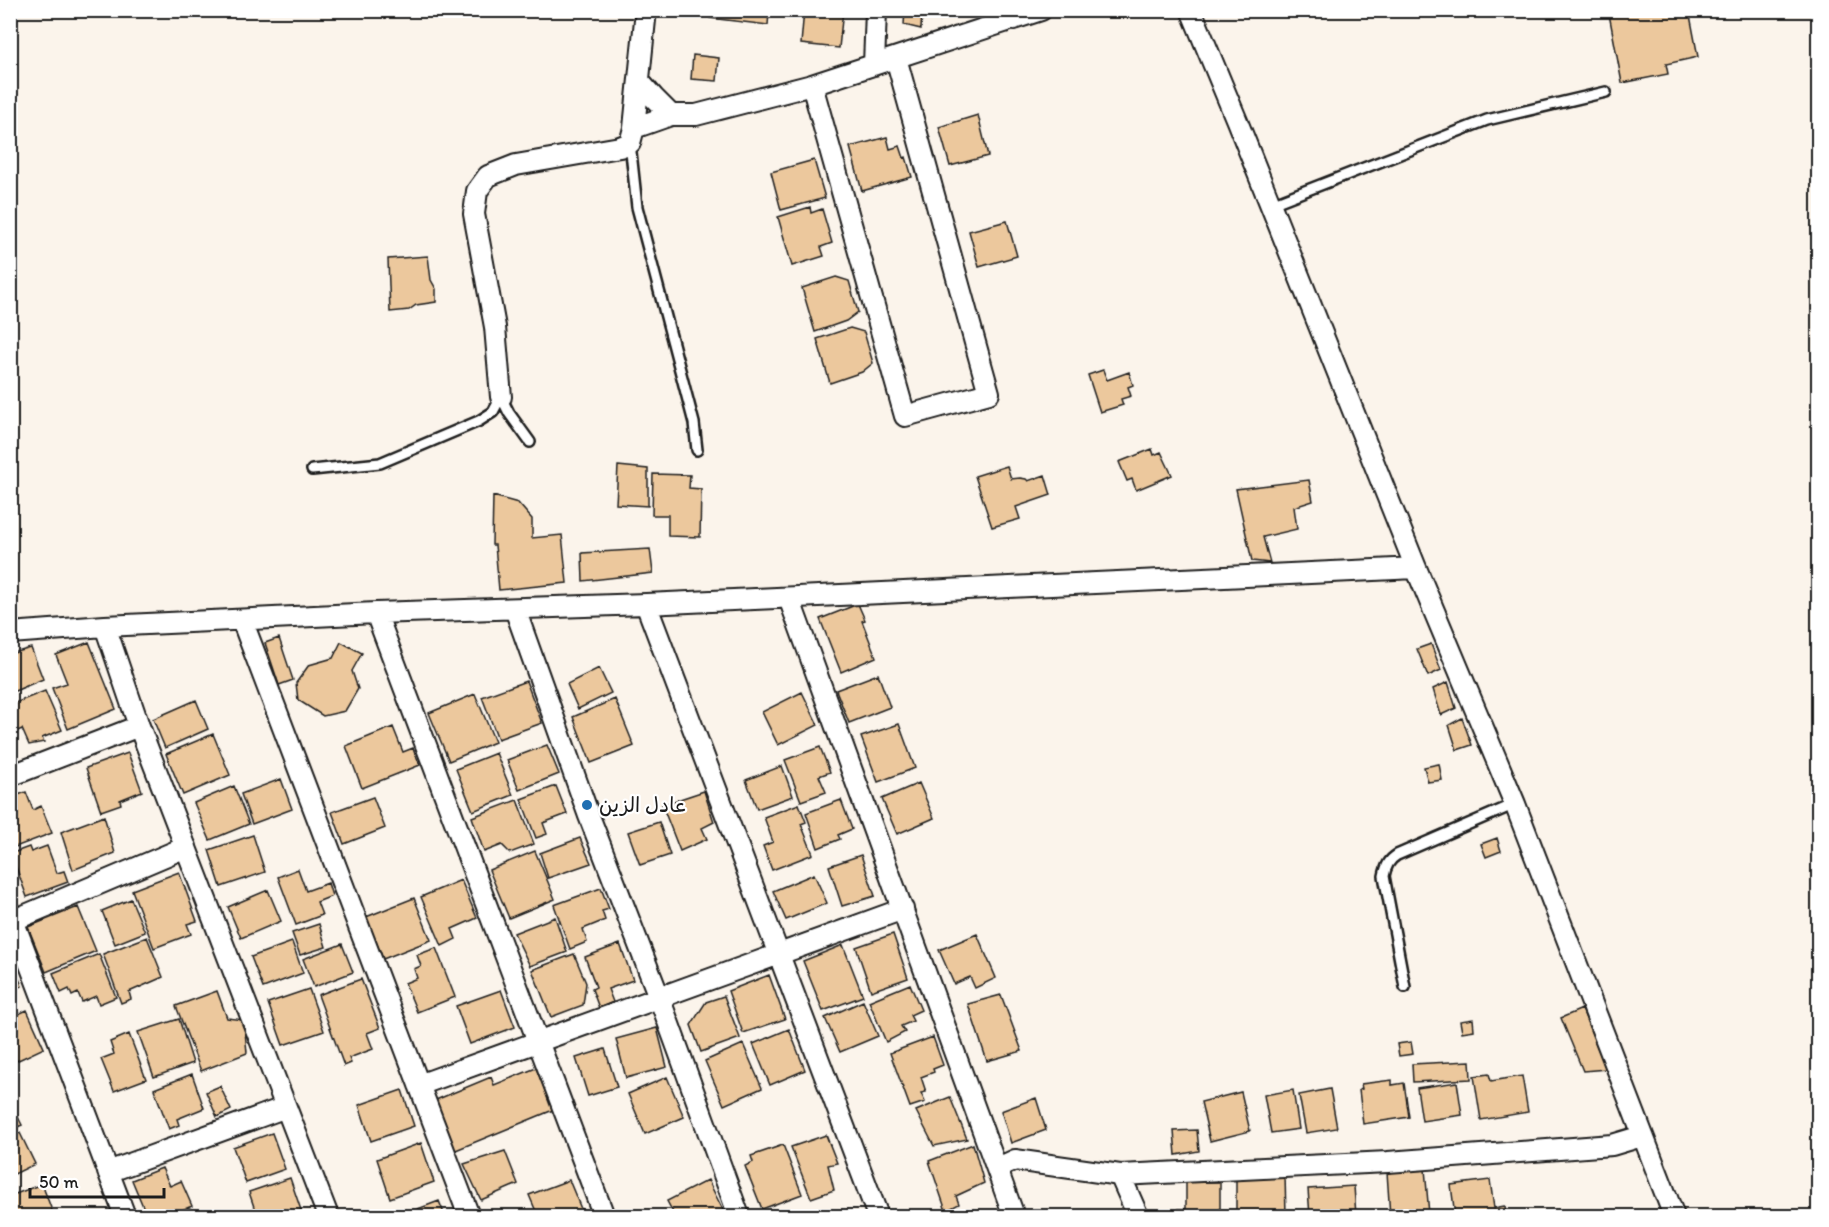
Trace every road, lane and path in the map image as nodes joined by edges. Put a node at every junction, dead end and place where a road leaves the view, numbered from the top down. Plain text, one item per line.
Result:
1 (646, 10) edge
2 (876, 10) edge
3 (1041, 10) edge
4 (1191, 10) edge
5 (896, 58) junction
6 (874, 65) junction
7 (639, 81) junction
8 (812, 85) junction
9 (1606, 92) dead end
10 (671, 115) junction
11 (632, 135) junction
12 (1269, 205) junction
13 (501, 397) junction
14 (530, 442) dead end
15 (696, 450) dead end
16 (312, 470) dead end
17 (1416, 568) junction
18 (789, 598) junction
19 (646, 604) junction
20 (515, 609) junction
21 (376, 613) junction
22 (242, 620) junction
23 (105, 626) junction
24 (10, 633) edge
25 (140, 726) junction
26 (10, 776) edge
27 (1515, 804) junction
28 (186, 847) junction
29 (903, 909) junction
30 (12, 916) edge
31 (779, 954) junction
32 (1405, 987) dead end
33 (659, 997) junction
34 (538, 1041) junction
35 (418, 1085) junction
36 (286, 1107) junction
37 (1642, 1136) junction
38 (998, 1168) junction
39 (108, 1172) junction
40 (1120, 1175) junction
41 (1010, 1215) edge
42 (125, 1216) edge
43 (328, 1216) edge
44 (469, 1216) edge
45 (604, 1216) edge
46 (739, 1216) edge
47 (878, 1216) edge
48 (1138, 1216) edge
49 (1674, 1216) edge

1 - 7 street
2 - 6 street
3 - 5 street
4 - 12 street
5 - 6 street
5 - 8 street
6 - 8 street
7 - 10 street
7 - 11 street
8 - 10 street
9 - 12 lane
10 - 11 street
11 - 13 street
11 - 15 lane
12 - 17 street
13 - 14 lane
13 - 16 lane
17 - 18 street
17 - 27 street
18 - 19 street
18 - 29 street
19 - 20 street
19 - 31 street
20 - 21 street
20 - 33 street
21 - 22 street
21 - 34 street
22 - 23 street
22 - 35 street
23 - 24 street
23 - 25 street
25 - 26 street
25 - 28 street
27 - 32 lane
27 - 37 street
28 - 30 street
28 - 36 street
29 - 31 street
29 - 38 street
30 - 39 street
31 - 33 street
31 - 47 street
33 - 34 street
33 - 46 street
34 - 35 street
34 - 45 street
35 - 44 street
36 - 39 street
36 - 43 street
37 - 40 street
37 - 49 street
38 - 40 street
38 - 41 street
39 - 42 street
40 - 48 street

